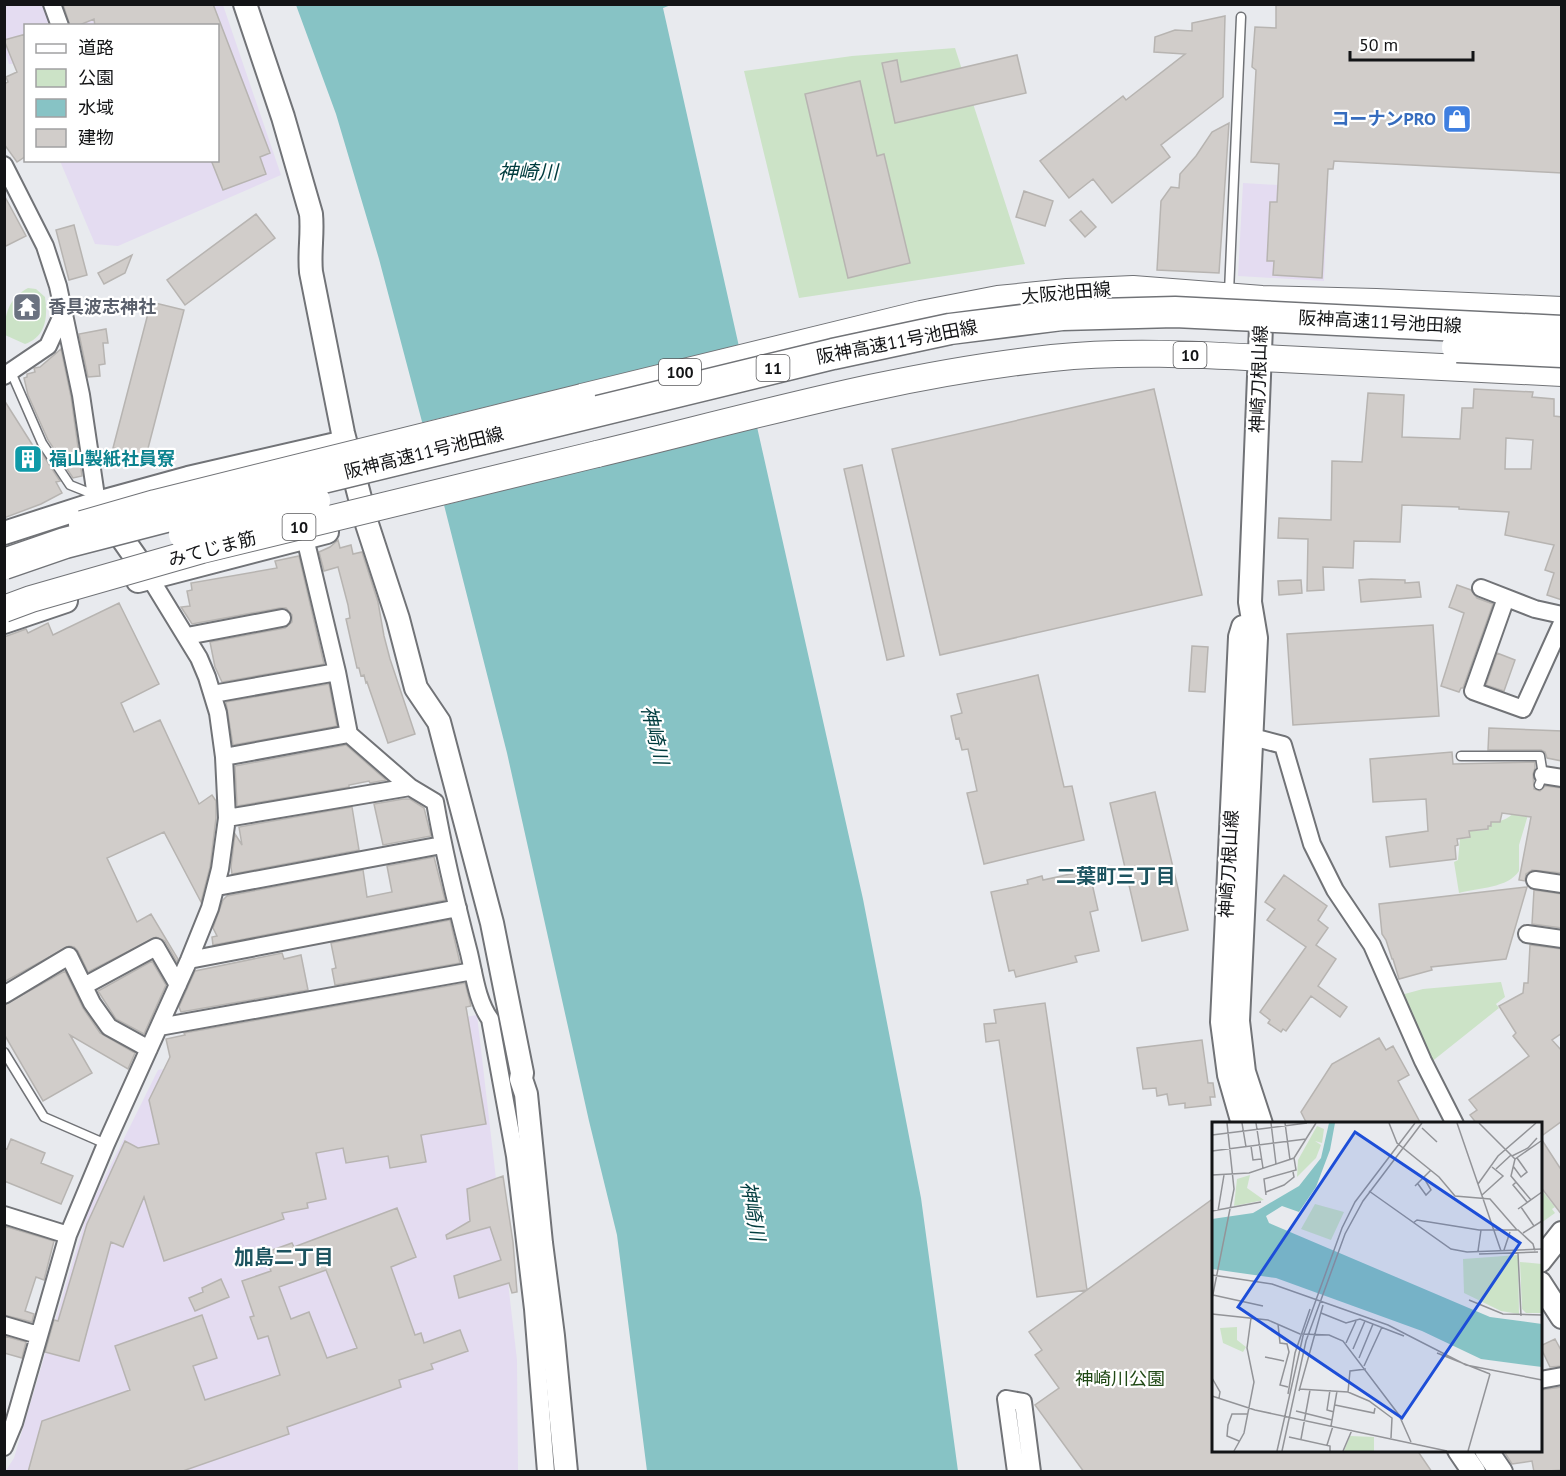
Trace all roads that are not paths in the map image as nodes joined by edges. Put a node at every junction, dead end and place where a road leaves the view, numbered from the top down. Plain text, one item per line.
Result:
1 (52, 4) edge
2 (245, 4) edge
3 (1241, 17) dead end
4 (59, 24) edge
5 (4, 165) edge
6 (1229, 296) junction
7 (1262, 299) junction
8 (1562, 310) edge
9 (64, 311) junction
10 (1562, 331) edge
11 (1562, 352) edge
12 (1260, 358) junction
13 (1562, 373) edge
14 (8, 374) edge
15 (345, 442) junction
16 (96, 499) junction
17 (366, 521) junction
18 (4, 532) edge
19 (305, 538) junction
20 (4, 550) edge
21 (4, 564) edge
22 (150, 578) junction
23 (4, 584) edge
24 (1481, 588) dead end
25 (1506, 598) junction
26 (4, 609) edge
27 (1562, 615) edge
28 (282, 618) dead end
29 (4, 622) edge
30 (1562, 624) edge
31 (187, 636) junction
32 (337, 672) junction
33 (213, 694) junction
34 (349, 734) junction
35 (1243, 734) junction
36 (1461, 756) dead end
37 (224, 757) junction
38 (1562, 778) edge
39 (1541, 780) joint
40 (410, 787) junction
41 (227, 818) junction
42 (442, 845) junction
43 (1535, 880) dead end
44 (1562, 884) edge
45 (217, 886) junction
46 (458, 908) junction
47 (1527, 934) dead end
48 (1562, 939) edge
49 (189, 960) junction
50 (473, 971) junction
51 (178, 985) junction
52 (84, 986) junction
53 (4, 995) edge
54 (159, 1027) junction
55 (149, 1049) junction
56 (4, 1052) edge
57 (1242, 1122) edge
58 (1260, 1122) edge
59 (1454, 1122) edge
60 (106, 1144) junction
61 (4, 1215) edge
62 (1562, 1233) edge
63 (68, 1235) junction
64 (1542, 1258) edge
65 (1542, 1286) edge
66 (1562, 1317) edge
67 (4, 1325) edge
68 (38, 1335) junction
69 (1562, 1376) edge
70 (1542, 1380) edge
71 (5, 1446) edge
72 (1460, 1452) edge
73 (1487, 1452) edge
74 (546, 1472) edge
75 (566, 1472) edge
76 (1016, 1472) edge
77 (1032, 1472) edge
78 (1474, 1472) edge
79 (1501, 1472) edge

1 - 4 street
2 - 15 street
3 - 6 lane
5 - 9 street
6 - 7 main road, 大阪池田線
6 - 20 main road, 大阪池田線 / 100, bridge
7 - 8 main road, 大阪池田線
7 - 12 street, 神崎刀根山線
9 - 14 street
9 - 16 street
10 - 21 highway, 阪神高速11号池田線 / 11, bridge
11 - 23 highway, 阪神高速11号池田線 / 11, bridge
12 - 13 main road, 10
12 - 26 main road, みてじま筋 / 10, bridge
12 - 35 street, 神崎刀根山線
14 - 16 lane
15 - 16 street
15 - 17 street
16 - 18 street
16 - 22 street
17 - 19 street
17 - 75 street
19 - 22 street
19 - 32 street
22 - 29 street
22 - 31 street
24 - 25 street
25 - 27 street
25 - 30 street
28 - 31 street
31 - 33 street
32 - 33 street
32 - 34 street
33 - 37 street
34 - 37 street
34 - 40 street
35 - 57 street, 神崎刀根山線
35 - 58 street, 神崎刀根山線
35 - 59 street
36 - 39 lane
37 - 41 street
38 - 39 street
40 - 41 street
40 - 42 street
41 - 45 street
42 - 45 street
42 - 46 street
43 - 44 street
45 - 49 street
46 - 49 street
46 - 50 street
47 - 48 street
49 - 51 street
50 - 54 street
50 - 74 street
51 - 52 street
51 - 54 street
52 - 53 street
52 - 55 street
54 - 55 street
55 - 60 street
56 - 60 lane
60 - 63 street
61 - 63 street
62 - 64 street
63 - 68 street
65 - 66 street
67 - 68 street
68 - 71 street
69 - 70 street
72 - 78 street
73 - 79 street
76 - 77 street

